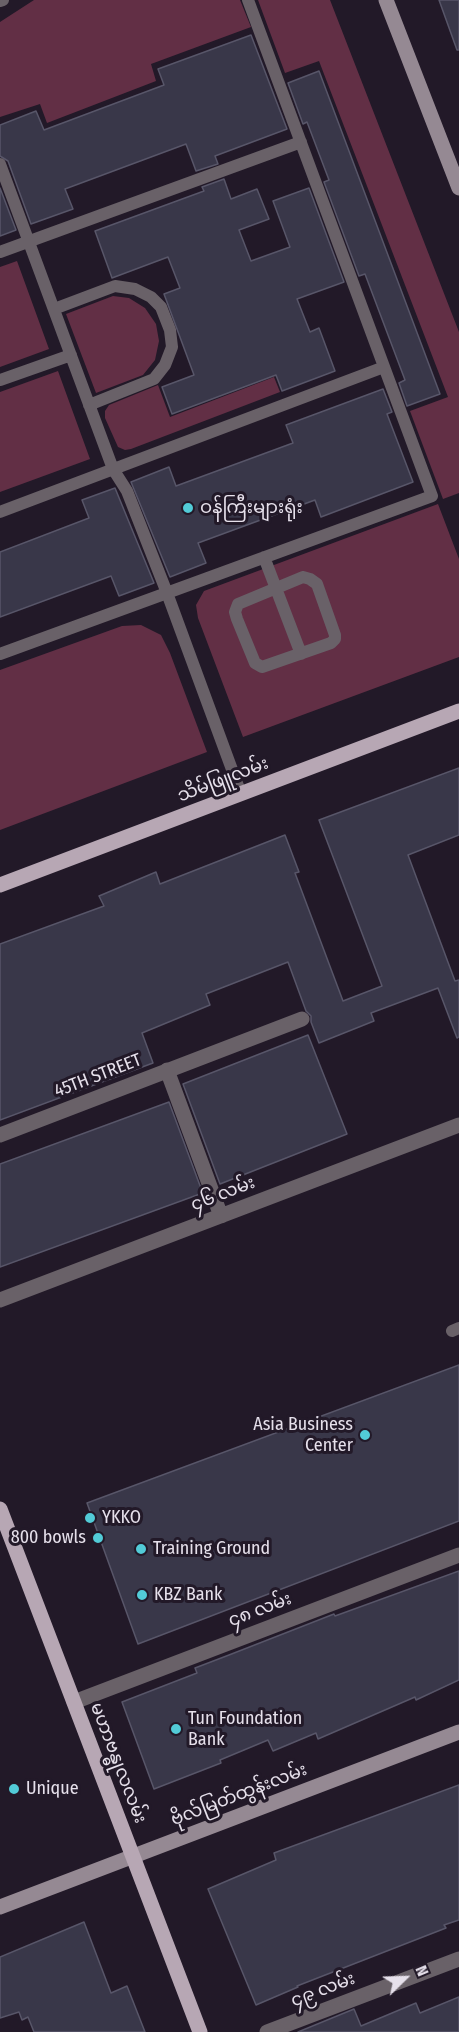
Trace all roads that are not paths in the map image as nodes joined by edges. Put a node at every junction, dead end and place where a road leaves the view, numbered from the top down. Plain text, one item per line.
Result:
1 (248, 0) edge
2 (386, 0) edge
3 (301, 142) junction
4 (0, 164) edge
5 (459, 189) edge
6 (28, 242) junction
7 (0, 252) edge
8 (54, 309) junction
9 (71, 355) junction
10 (384, 367) junction
11 (0, 380) edge
12 (89, 405) junction
13 (113, 470) junction
14 (0, 512) edge
15 (264, 557) junction
16 (276, 590) junction
17 (167, 593) junction
18 (0, 654) edge
19 (301, 654) junction
20 (459, 711) edge
21 (242, 794) junction
22 (0, 885) edge
23 (302, 1018) dead end
24 (167, 1070) junction
25 (459, 1125) edge
26 (0, 1135) edge
27 (221, 1216) junction
28 (0, 1300) edge
29 (1, 1514) edge
30 (459, 1555) edge
31 (74, 1702) junction
32 (459, 1732) edge
33 (133, 1858) junction
34 (0, 1906) edge
35 (459, 1959) edge
36 (200, 2032) edge
37 (267, 2032) edge

1 - 3 lane
2 - 5 main road
3 - 6 lane
3 - 10 lane
4 - 6 lane
6 - 7 lane
6 - 8 lane
8 - 9 lane
8 - 12 lane
9 - 11 lane
9 - 12 lane
10 - 13 lane
10 - 15 lane
12 - 13 lane
13 - 14 lane
13 - 17 lane
15 - 16 lane
15 - 17 lane
16 - 19 lane
16 - 19 lane
16 - 19 lane
17 - 18 lane
17 - 21 lane
20 - 21 main road, သိမ်ဖြူလမ်း
21 - 22 main road, သိမ်ဖြူလမ်း
23 - 24 street
24 - 26 street, 45TH STREET
24 - 27 street, 45TH STREET
25 - 27 street, ၄၆ လမ်း
27 - 28 street, ၄၆ လမ်း
29 - 31 main road, မဟာဗန္ဓုလလမ်း
30 - 31 street, ၄၈ လမ်း
31 - 33 main road, မဟာဗန္ဓုလလမ်း
32 - 33 main road, ဗိုလ်မြတ်ထွန်းလမ်း
33 - 34 main road, ဗိုလ်မြတ်ထွန်းလမ်း
33 - 36 main road, မဟာဗန္ဓုလလမ်း
35 - 37 street, ၄၉ လမ်း

